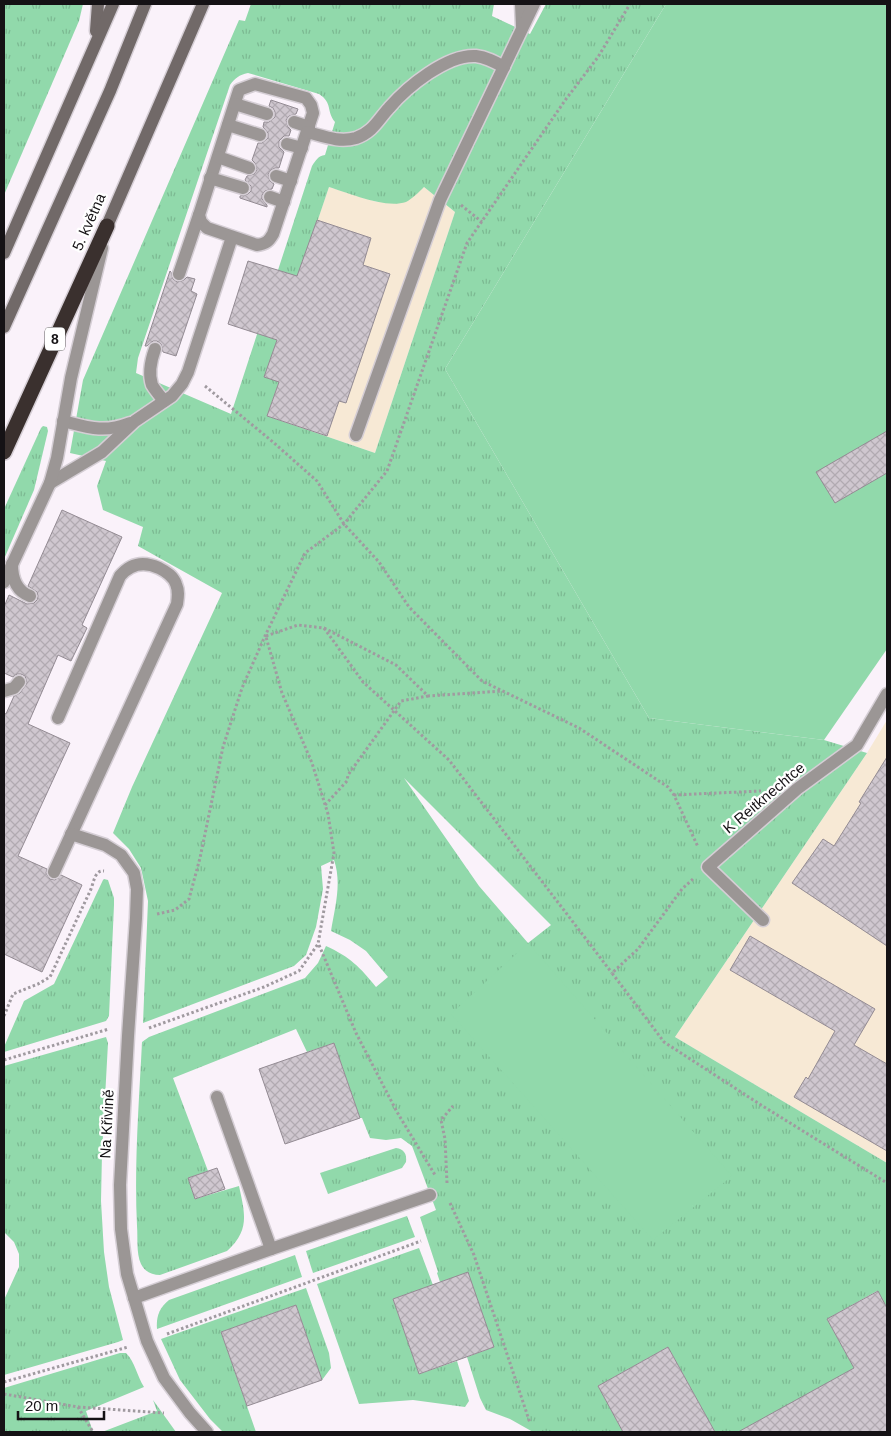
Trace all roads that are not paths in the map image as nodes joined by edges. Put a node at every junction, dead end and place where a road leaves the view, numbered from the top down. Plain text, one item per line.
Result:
1 (98, 4) edge
2 (113, 4) edge
3 (145, 4) edge
4 (203, 4) edge
5 (521, 4) edge
6 (534, 4) edge
7 (522, 28) junction
8 (90, 55) junction
9 (504, 67) junction
10 (235, 104) junction
11 (267, 114) dead end
12 (294, 122) dead end
13 (228, 125) junction
14 (308, 129) junction
15 (260, 135) dead end
16 (287, 144) dead end
17 (302, 148) junction
18 (218, 157) junction
19 (250, 168) dead end
20 (276, 176) dead end
21 (210, 178) junction
22 (291, 181) junction
23 (243, 188) dead end
24 (270, 197) dead end
25 (284, 202) junction
26 (198, 215) junction
27 (16, 226) junction
28 (107, 226) junction
29 (232, 238) junction
30 (4, 242) edge
31 (4, 253) edge
32 (179, 274) dead end
33 (4, 327) edge
34 (155, 349) dead end
35 (164, 401) junction
36 (64, 421) junction
37 (135, 421) junction
38 (356, 435) dead end
39 (4, 452) edge
40 (50, 483) junction
41 (12, 564) junction
42 (4, 582) edge
43 (30, 596) dead end
44 (19, 682) dead end
45 (4, 690) edge
46 (887, 694) edge
47 (58, 718) dead end
48 (71, 834) junction
49 (54, 872) dead end
50 (763, 920) dead end
51 (217, 1097) dead end
52 (430, 1195) dead end
53 (271, 1249) junction
54 (134, 1298) junction
55 (207, 1432) edge

1 - 8 main road
2 - 8 main road
3 - 33 main road
4 - 28 main road, 5. května / 8
5 - 7 street
6 - 7 street
7 - 9 street
8 - 27 main road
9 - 14 street
9 - 38 street
10 - 11 street
10 - 13 street
10 - 14 street
12 - 14 street
13 - 15 street
13 - 18 street
14 - 17 street
16 - 17 street
17 - 22 street
18 - 19 street
18 - 21 street
20 - 22 street
21 - 23 street
21 - 26 street
22 - 25 street
24 - 25 street
25 - 29 street
26 - 29 street
26 - 32 street
27 - 30 main road
27 - 31 main road
28 - 36 street
28 - 39 highway, 5. května / 8
29 - 35 street
34 - 35 street
35 - 37 street
36 - 37 street
36 - 40 street
37 - 40 street
40 - 41 street
41 - 42 street
41 - 43 street
44 - 45 street
46 - 50 street, K Reitknechtce
47 - 48 street
48 - 49 street
48 - 54 street, Na Křivině
51 - 53 street
52 - 53 street
53 - 54 street
54 - 55 street, Na Křivině

